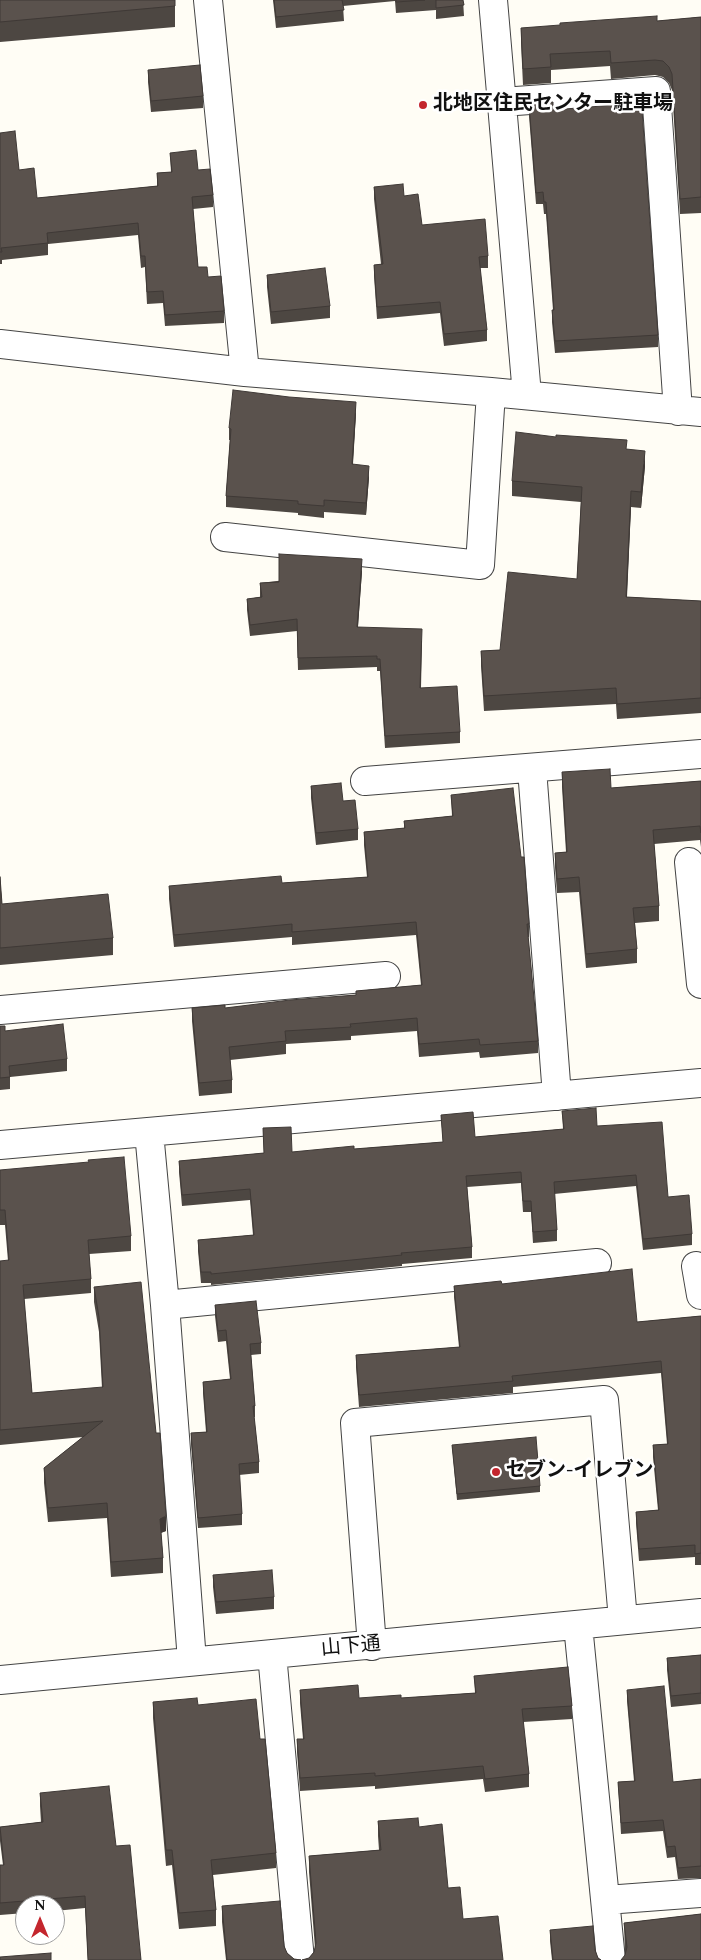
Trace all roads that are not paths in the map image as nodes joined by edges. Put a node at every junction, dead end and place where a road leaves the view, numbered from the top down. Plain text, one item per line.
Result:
1 (208, 0) edge
2 (493, 0) edge
3 (502, 102) junction
4 (0, 344) edge
5 (245, 372) junction
6 (491, 392) junction
7 (526, 396) junction
8 (690, 412) edge
9 (225, 536) dead end
10 (701, 754) edge
11 (532, 769) junction
12 (366, 781) dead end
13 (689, 862) dead end
14 (386, 976) dead end
15 (701, 984) edge
16 (0, 1010) edge
17 (701, 1082) edge
18 (557, 1096) junction
19 (149, 1132) junction
20 (0, 1145) edge
21 (597, 1263) dead end
22 (696, 1266) dead end
23 (701, 1295) edge
24 (165, 1306) junction
25 (701, 1613) edge
26 (623, 1620) junction
27 (578, 1625) junction
28 (372, 1646) junction
29 (272, 1654) junction
30 (192, 1661) junction
31 (0, 1680) edge
32 (701, 1893) edge
33 (606, 1900) junction
34 (300, 1960) edge
35 (611, 1960) edge

1 - 5 street
2 - 3 street
3 - 7 street
3 - 8 street
4 - 5 street
5 - 6 street
6 - 7 street
6 - 9 street
7 - 8 street
10 - 11 street
11 - 12 street
11 - 18 street
13 - 15 street
14 - 16 street
17 - 18 street
18 - 19 street
19 - 20 street
19 - 24 street
21 - 24 street
22 - 23 street
24 - 30 street
25 - 26 street, 山下通
26 - 27 street, 山下通
26 - 28 street
27 - 28 street, 山下通
27 - 33 street
28 - 29 street, 山下通
29 - 30 street, 山下通
29 - 34 street
30 - 31 street, 山下通
32 - 33 street
33 - 35 street

